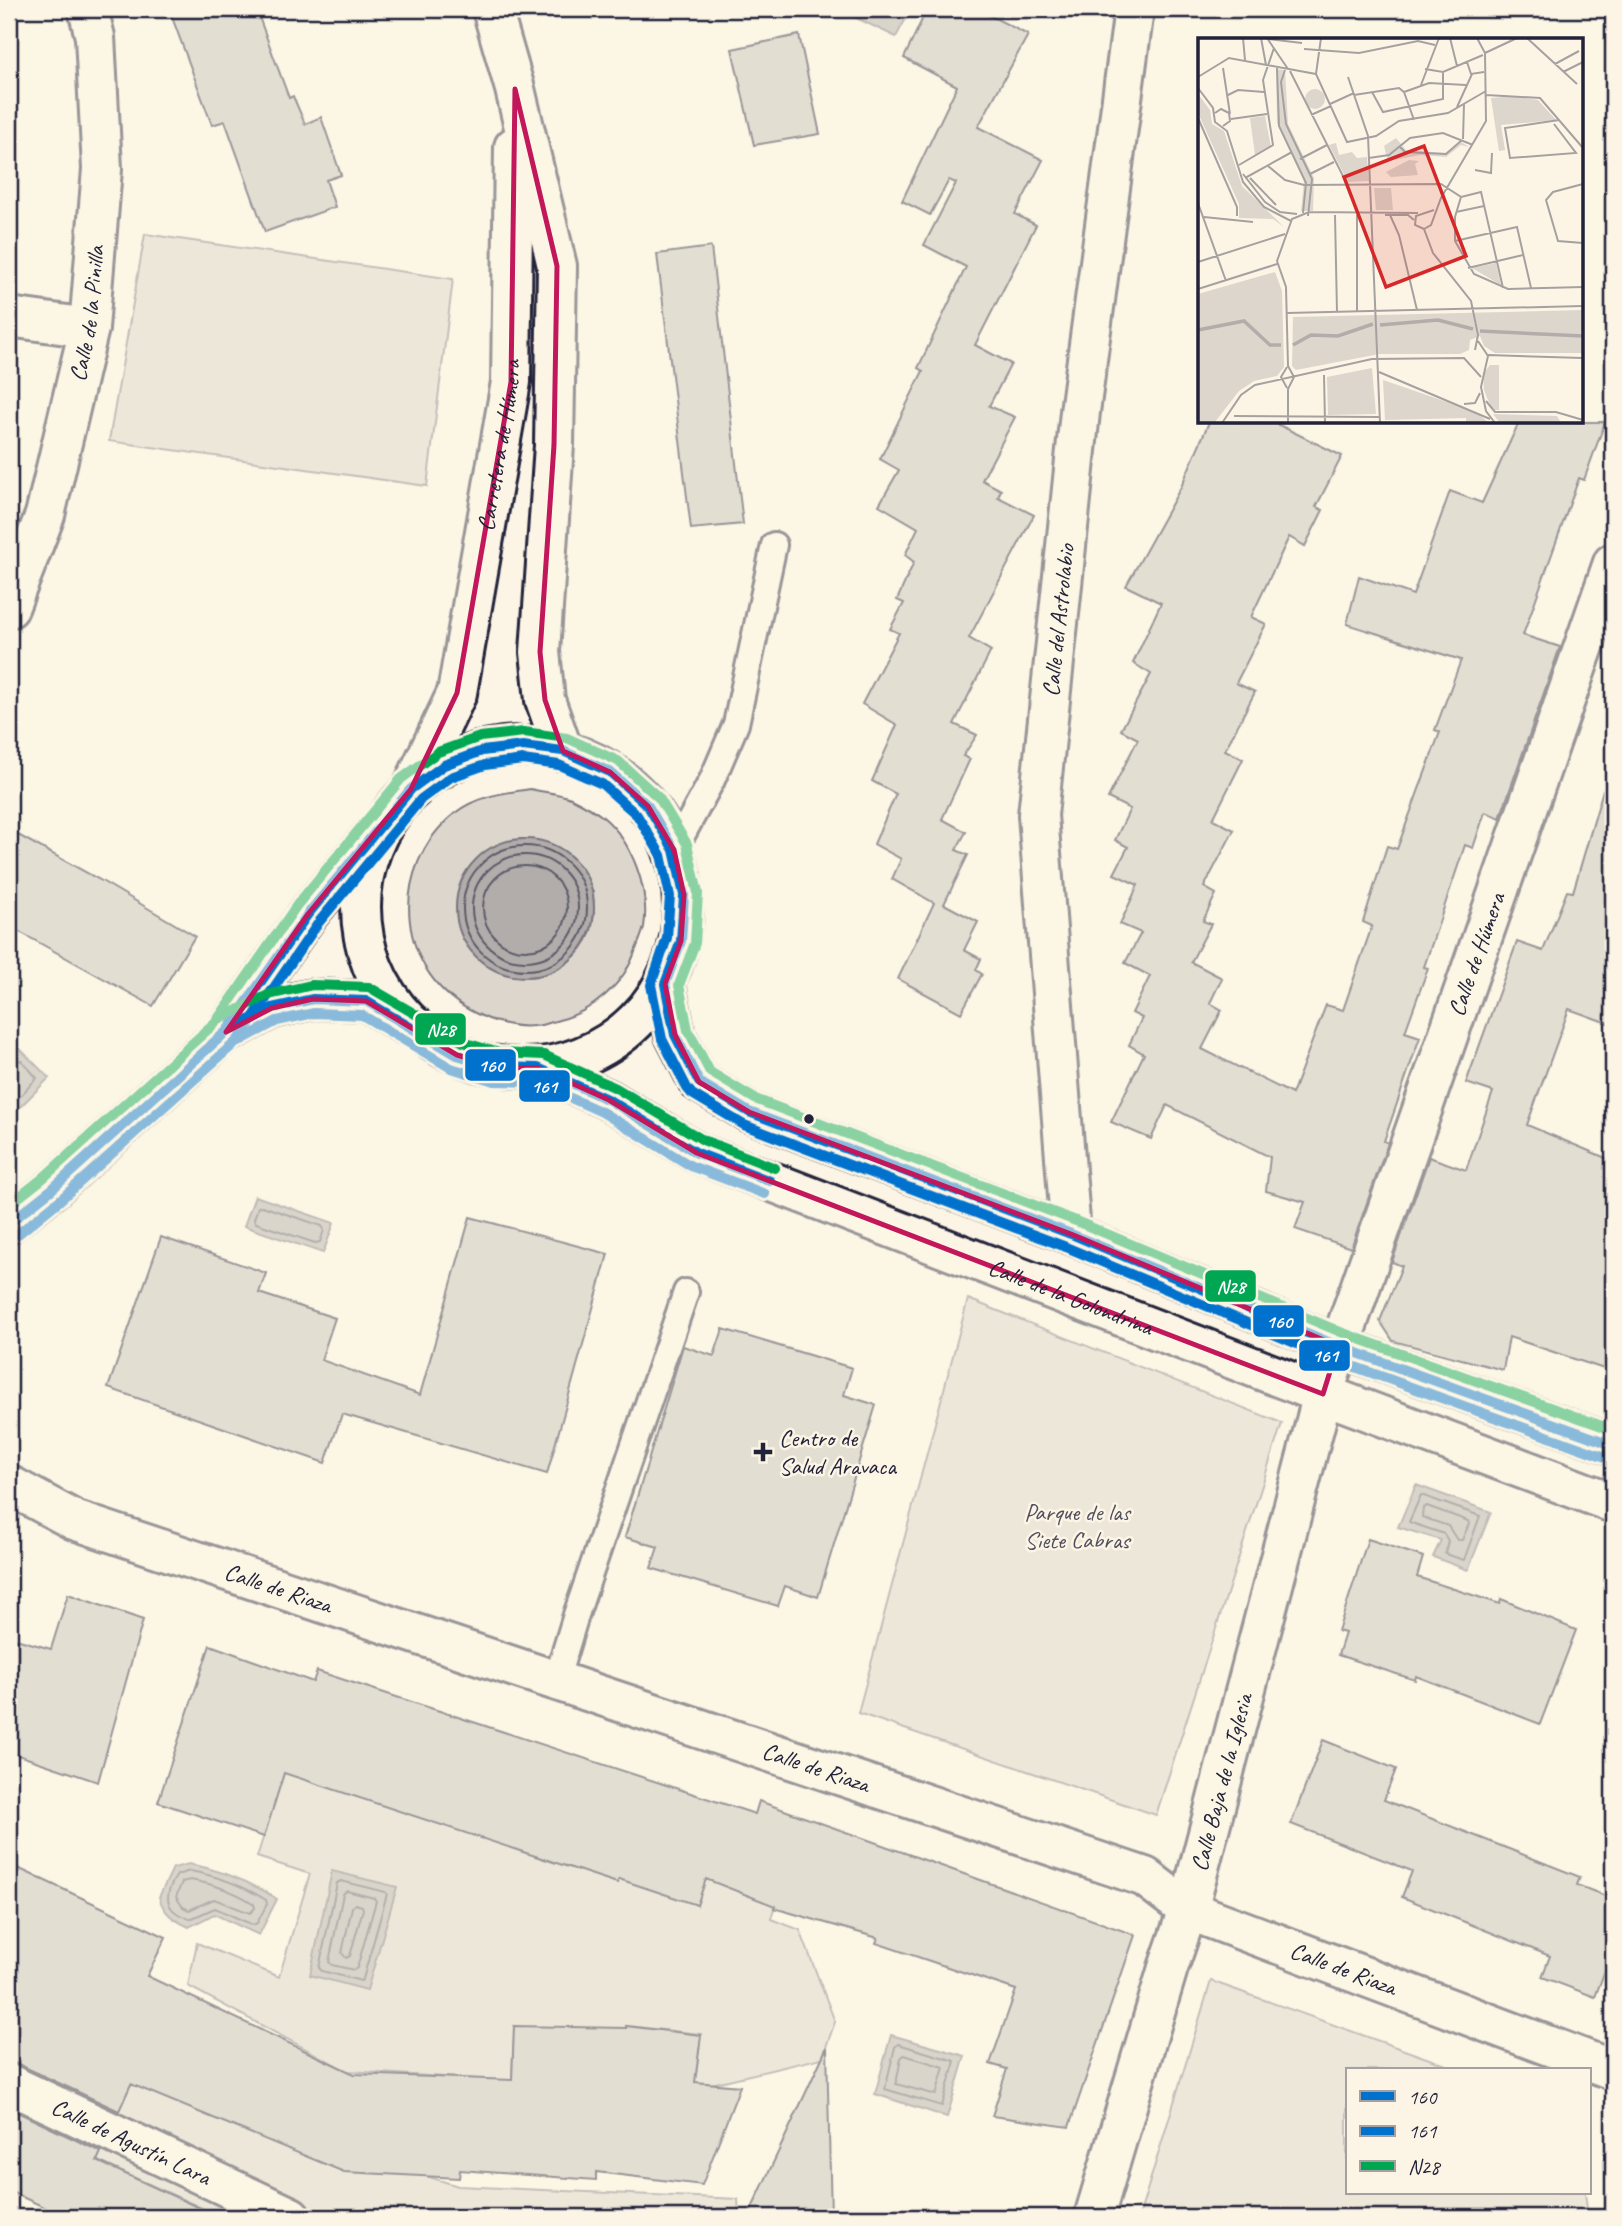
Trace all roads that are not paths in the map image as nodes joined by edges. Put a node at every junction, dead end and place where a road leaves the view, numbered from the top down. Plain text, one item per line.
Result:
1 (88, 9) edge
2 (492, 9) edge
3 (1134, 9) edge
4 (515, 89) junction
5 (9, 317) edge
6 (89, 328) junction
7 (774, 545) dead end
8 (1613, 563) edge
9 (9, 608) edge
10 (563, 751) junction
11 (411, 789) junction
12 (384, 822) junction
13 (674, 850) junction
14 (665, 984) junction
15 (226, 1032) junction
16 (422, 1034) junction
17 (538, 1068) junction
18 (9, 1223) edge
19 (1071, 1234) junction
20 (686, 1292) dead end
21 (1338, 1346) junction
22 (1323, 1394) junction
23 (1613, 1445) edge
24 (9, 1485) edge
25 (1613, 1503) edge
26 (556, 1681) junction
27 (1188, 1910) junction
28 (1613, 2070) edge
29 (9, 2084) edge
30 (291, 2217) edge
31 (1094, 2217) edge

1 - 6 street, Calle de la Pinilla
2 - 4 street, Carretera de Húmera
3 - 19 street, Calle del Astrolabio
4 - 10 street, Carretera de Húmera
4 - 11 street, Carretera de Húmera
5 - 6 street
6 - 9 street, Calle de la Pinilla
7 - 13 lane
8 - 21 street, Calle de Húmera
10 - 11 street
10 - 13 street
11 - 12 street
12 - 15 street
12 - 16 street
13 - 14 street
14 - 17 street
14 - 19 street
15 - 16 street
15 - 18 street
16 - 17 street
17 - 22 street, Calle de la Golondrina
19 - 21 street
20 - 26 lane
21 - 22 street, Calle Baja de la Iglesia
21 - 23 street
22 - 25 street, Calle de la Golondrina
22 - 27 street, Calle Baja de la Iglesia
24 - 26 street, Calle de Riaza
26 - 27 street, Calle de Riaza
27 - 28 street, Calle de Riaza
27 - 31 street, Calle Baja de la Iglesia
29 - 30 street, Calle de Agustín Lara

